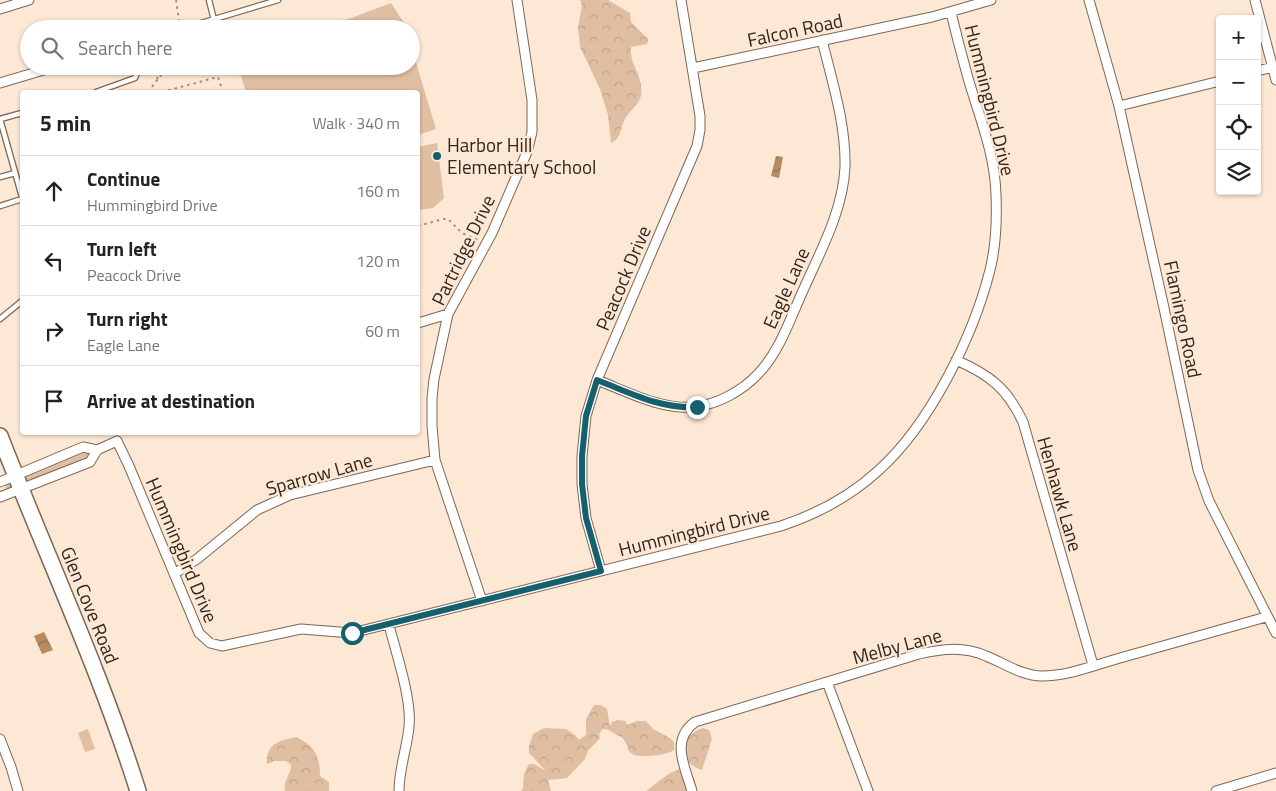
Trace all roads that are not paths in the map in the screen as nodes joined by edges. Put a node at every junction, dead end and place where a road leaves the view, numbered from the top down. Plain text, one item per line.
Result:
1 (29, 0) edge
2 (208, 0) edge
3 (278, 0) edge
4 (517, 0) edge
5 (681, 0) edge
6 (991, 0) edge
7 (1089, 0) edge
8 (1255, 0) edge
9 (0, 9) edge
10 (951, 12) junction
11 (214, 20) joint
12 (822, 40) junction
13 (1273, 67) junction
14 (693, 68) junction
15 (1261, 70) edge
16 (27, 75) edge
17 (136, 75) edge
18 (1276, 80) edge
19 (1216, 82) edge
20 (0, 83) edge
21 (102, 90) edge
22 (1119, 106) junction
23 (20, 114) edge
24 (0, 119) edge
25 (15, 173) junction
26 (0, 178) edge
27 (20, 191) edge
28 (20, 199) edge
29 (0, 206) edge
30 (20, 303) edge
31 (448, 314) junction
32 (0, 319) edge
33 (420, 322) edge
34 (956, 360) junction
35 (597, 380) junction
36 (0, 436) edge
37 (119, 437) edge
38 (97, 450) junction
39 (435, 460) junction
40 (0, 482) edge
41 (18, 482) junction
42 (0, 498) edge
43 (601, 571) junction
44 (174, 574) junction
45 (482, 601) junction
46 (1266, 617) junction
47 (389, 625) junction
48 (1276, 633) edge
49 (1094, 665) junction
50 (826, 682) junction
51 (0, 739) edge
52 (1276, 773) edge
53 (1219, 790) edge
54 (18, 791) edge
55 (138, 791) edge
56 (399, 791) edge
57 (692, 791) edge
58 (868, 791) edge

1 - 9 street
2 - 11 lane
3 - 11 lane
4 - 31 street, Partridge Drive
5 - 14 street, Peacock Drive
6 - 10 street, Falcon Road
7 - 22 street, Flamingo Road
8 - 13 street
10 - 12 street, Falcon Road
10 - 34 street, Hummingbird Drive
12 - 14 street, Falcon Road
12 - 35 street, Eagle Lane
13 - 15 street
13 - 18 street
14 - 35 street, Peacock Drive
16 - 20 street
17 - 21 lane
19 - 22 street
22 - 46 street, Flamingo Road
23 - 24 lane
24 - 25 lane
25 - 26 lane
25 - 27 lane
28 - 29 lane
30 - 32 lane
31 - 33 street
31 - 39 street, Partridge Drive
34 - 43 street, Hummingbird Drive
34 - 49 street, Henhawk Lane
35 - 43 street, Peacock Drive
36 - 41 main road, Glen Cove Road
37 - 38 street
37 - 44 street, Hummingbird Drive
38 - 41 street
38 - 41 street
39 - 44 street, Sparrow Lane
39 - 45 street, Partridge Drive
40 - 41 street
41 - 42 street
41 - 55 main road, Glen Cove Road
43 - 45 street, Hummingbird Drive
44 - 47 street, Hummingbird Drive
45 - 47 street, Hummingbird Drive
46 - 48 street, Flamingo Road
46 - 49 street, Melby Lane
47 - 56 street
49 - 50 street, Melby Lane
50 - 57 street, Melby Lane
50 - 58 street
51 - 54 street
52 - 53 street

